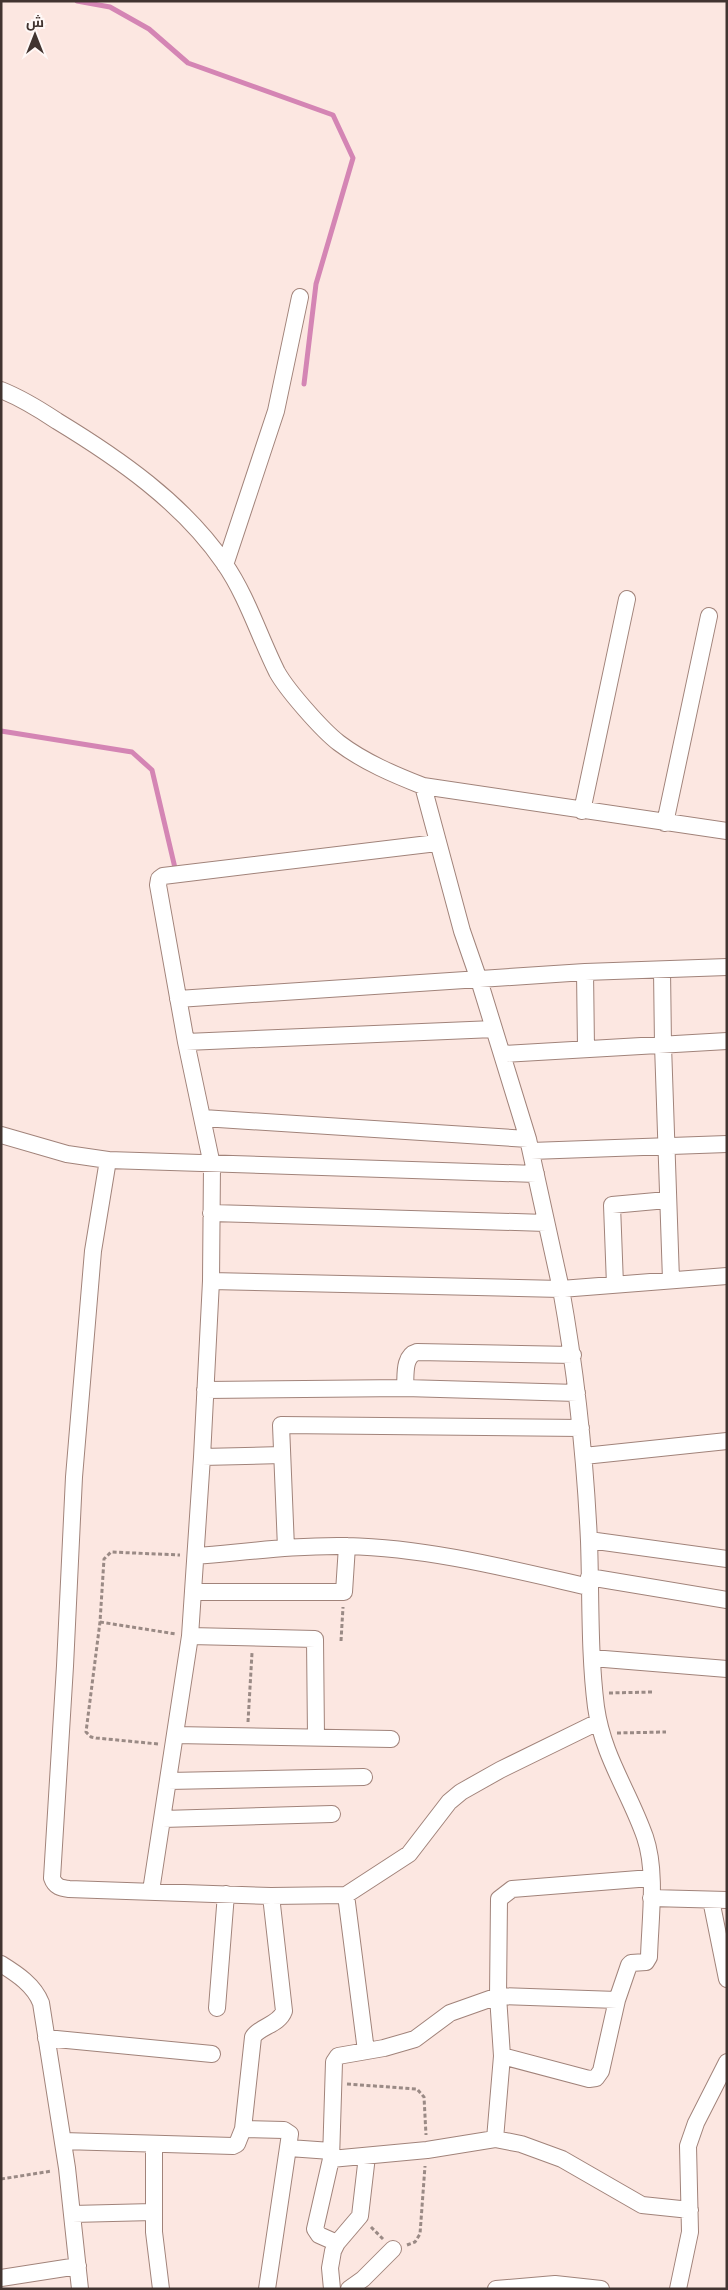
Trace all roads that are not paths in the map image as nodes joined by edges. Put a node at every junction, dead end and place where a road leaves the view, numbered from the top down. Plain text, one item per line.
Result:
1 (300, 297) dead end
2 (1, 390) edge
3 (225, 565) junction
4 (627, 599) dead end
5 (709, 616) dead end
6 (423, 786) junction
7 (582, 811) junction
8 (665, 823) junction
9 (727, 831) edge
10 (437, 842) junction
11 (727, 967) edge
12 (662, 970) junction
13 (585, 972) junction
14 (479, 980) junction
15 (178, 998) junction
16 (494, 1029) junction
17 (727, 1041) edge
18 (186, 1042) junction
19 (663, 1045) junction
20 (586, 1048) junction
21 (502, 1054) junction
22 (203, 1118) junction
23 (1, 1135) edge
24 (727, 1144) edge
25 (529, 1145) junction
26 (666, 1147) junction
27 (108, 1160) junction
28 (212, 1165) junction
29 (536, 1174) junction
30 (667, 1200) junction
31 (211, 1213) junction
32 (546, 1223) junction
33 (727, 1276) edge
34 (671, 1280) junction
35 (210, 1281) junction
36 (615, 1286) junction
37 (562, 1289) junction
38 (573, 1355) junction
39 (405, 1388) junction
40 (205, 1390) junction
41 (577, 1393) junction
42 (581, 1428) junction
43 (727, 1441) edge
44 (282, 1455) junction
45 (584, 1456) junction
46 (202, 1457) junction
47 (588, 1540) junction
48 (347, 1546) junction
49 (286, 1548) junction
50 (196, 1556) junction
51 (727, 1559) edge
52 (589, 1582) junction
53 (194, 1592) junction
54 (727, 1600) edge
55 (190, 1636) junction
56 (592, 1658) junction
57 (727, 1669) edge
58 (600, 1728) junction
59 (316, 1737) junction
60 (391, 1739) dead end
61 (174, 1740) junction
62 (364, 1777) dead end
63 (168, 1781) junction
64 (332, 1814) dead end
65 (163, 1819) junction
66 (651, 1878) junction
67 (151, 1891) junction
68 (226, 1894) junction
69 (346, 1894) junction
70 (271, 1896) junction
71 (651, 1898) junction
72 (719, 1900) edge
73 (1, 1964) edge
74 (727, 1978) edge
75 (498, 1996) junction
76 (617, 2000) junction
77 (217, 2008) dead end
78 (46, 2038) junction
79 (366, 2051) junction
80 (212, 2054) dead end
81 (502, 2056) junction
82 (727, 2062) edge
83 (243, 2129) junction
84 (496, 2139) junction
85 (63, 2141) junction
86 (154, 2144) junction
87 (289, 2148) junction
88 (331, 2155) junction
89 (367, 2156) junction
90 (690, 2210) junction
91 (153, 2212) junction
92 (72, 2214) junction
93 (337, 2243) junction
94 (394, 2249) road end
95 (78, 2266) junction
96 (1, 2278) edge
97 (80, 2289) edge
98 (161, 2289) edge
99 (267, 2289) edge
100 (332, 2289) edge
101 (349, 2289) edge
102 (496, 2289) edge
103 (601, 2289) edge
104 (678, 2289) edge

1 - 3 street
2 - 3 street
3 - 6 street
4 - 7 street
5 - 8 street
6 - 7 street
6 - 10 street
7 - 8 street
8 - 9 street
10 - 14 street
10 - 15 street
11 - 12 street
12 - 13 street
12 - 19 street
13 - 14 street
13 - 20 street
14 - 15 street
14 - 16 street
15 - 18 street
16 - 18 street
16 - 21 street
17 - 19 street
18 - 22 street
19 - 20 street
19 - 26 street
20 - 21 street
21 - 25 street
22 - 25 street
22 - 28 street
23 - 27 street
24 - 26 street
25 - 26 street
25 - 29 street
26 - 30 street
27 - 28 street
27 - 67 street
28 - 29 street
28 - 31 street
29 - 32 street
30 - 34 street
30 - 36 street
31 - 32 street
31 - 35 street
32 - 37 street
33 - 34 street
34 - 36 street
35 - 37 street
35 - 40 street
36 - 37 street
37 - 38 street
38 - 39 street
38 - 41 street
39 - 40 street
39 - 41 street
40 - 46 street
41 - 42 street
42 - 44 street
42 - 45 street
43 - 45 street
44 - 46 street
44 - 49 street
45 - 47 street
46 - 50 street
47 - 51 street
47 - 52 street
48 - 49 street
48 - 52 street
48 - 53 street
49 - 50 street
50 - 53 street
52 - 54 street
52 - 56 street
53 - 55 street
55 - 59 street
55 - 61 street
56 - 57 street
56 - 58 street
58 - 66 street
58 - 69 street
59 - 60 street
59 - 61 street
61 - 63 street
62 - 63 street
63 - 65 street
64 - 65 street
65 - 67 street
66 - 71 street
66 - 75 street
67 - 68 street
68 - 70 street
68 - 77 street
69 - 70 street
69 - 79 street
70 - 83 street
71 - 72 street
71 - 76 street
72 - 74 street
73 - 78 street
75 - 76 street
75 - 79 street
75 - 81 street
76 - 81 street
78 - 80 street
78 - 85 street
79 - 88 street
81 - 84 street
82 - 90 street
83 - 86 street
83 - 87 street
84 - 89 street
84 - 90 street
85 - 86 street
85 - 92 street
86 - 91 street
87 - 88 street
87 - 99 street
88 - 89 street
88 - 93 street
89 - 93 street
90 - 104 street
91 - 92 street
91 - 98 street
92 - 95 street
93 - 100 street
94 - 101 street
95 - 96 street
95 - 97 street
102 - 103 street

